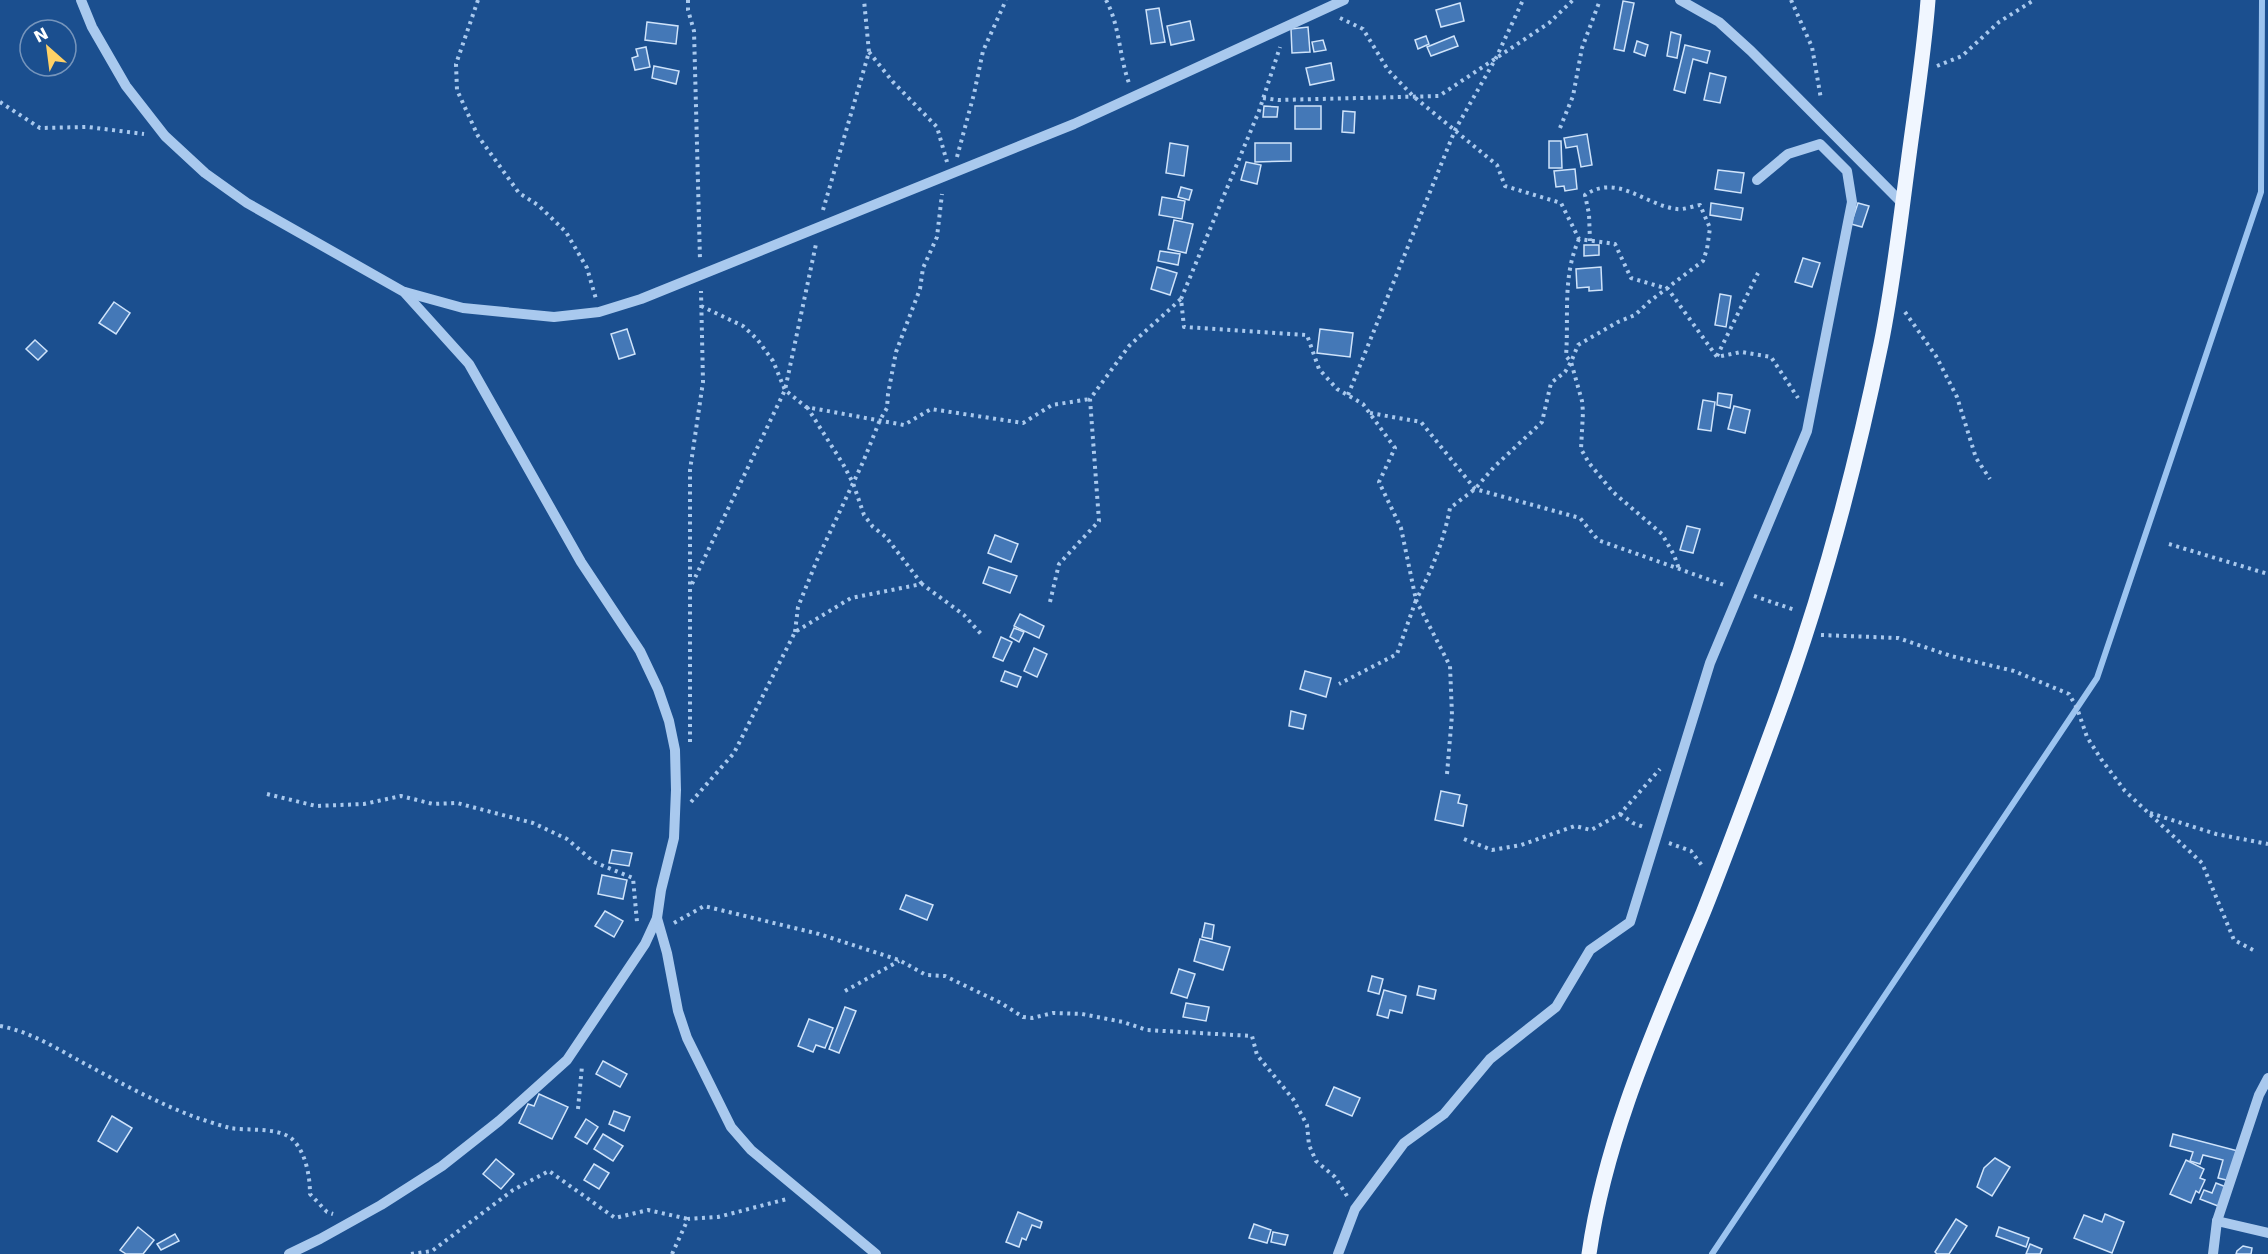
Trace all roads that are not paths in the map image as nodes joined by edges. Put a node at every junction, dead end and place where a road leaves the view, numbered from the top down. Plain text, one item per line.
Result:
1 (81, 0) edge
2 (1344, 0) edge
3 (1680, 0) edge
4 (1928, 0) edge
5 (1758, 180) dead end
6 (1903, 204) junction
7 (404, 292) junction
8 (657, 918) junction
9 (2268, 1078) edge
10 (2264, 1096) edge
11 (2217, 1221) junction
12 (2268, 1233) edge
13 (289, 1254) edge
14 (876, 1254) edge
15 (1338, 1254) edge
16 (1589, 1254) edge
17 (2213, 1254) edge

1 - 7 street
2 - 7 street
3 - 6 street
4 - 6 main road
5 - 15 street
6 - 16 main road
7 - 8 street
8 - 13 street
8 - 14 street
9 - 10 street
10 - 11 street
11 - 12 street
11 - 17 street

